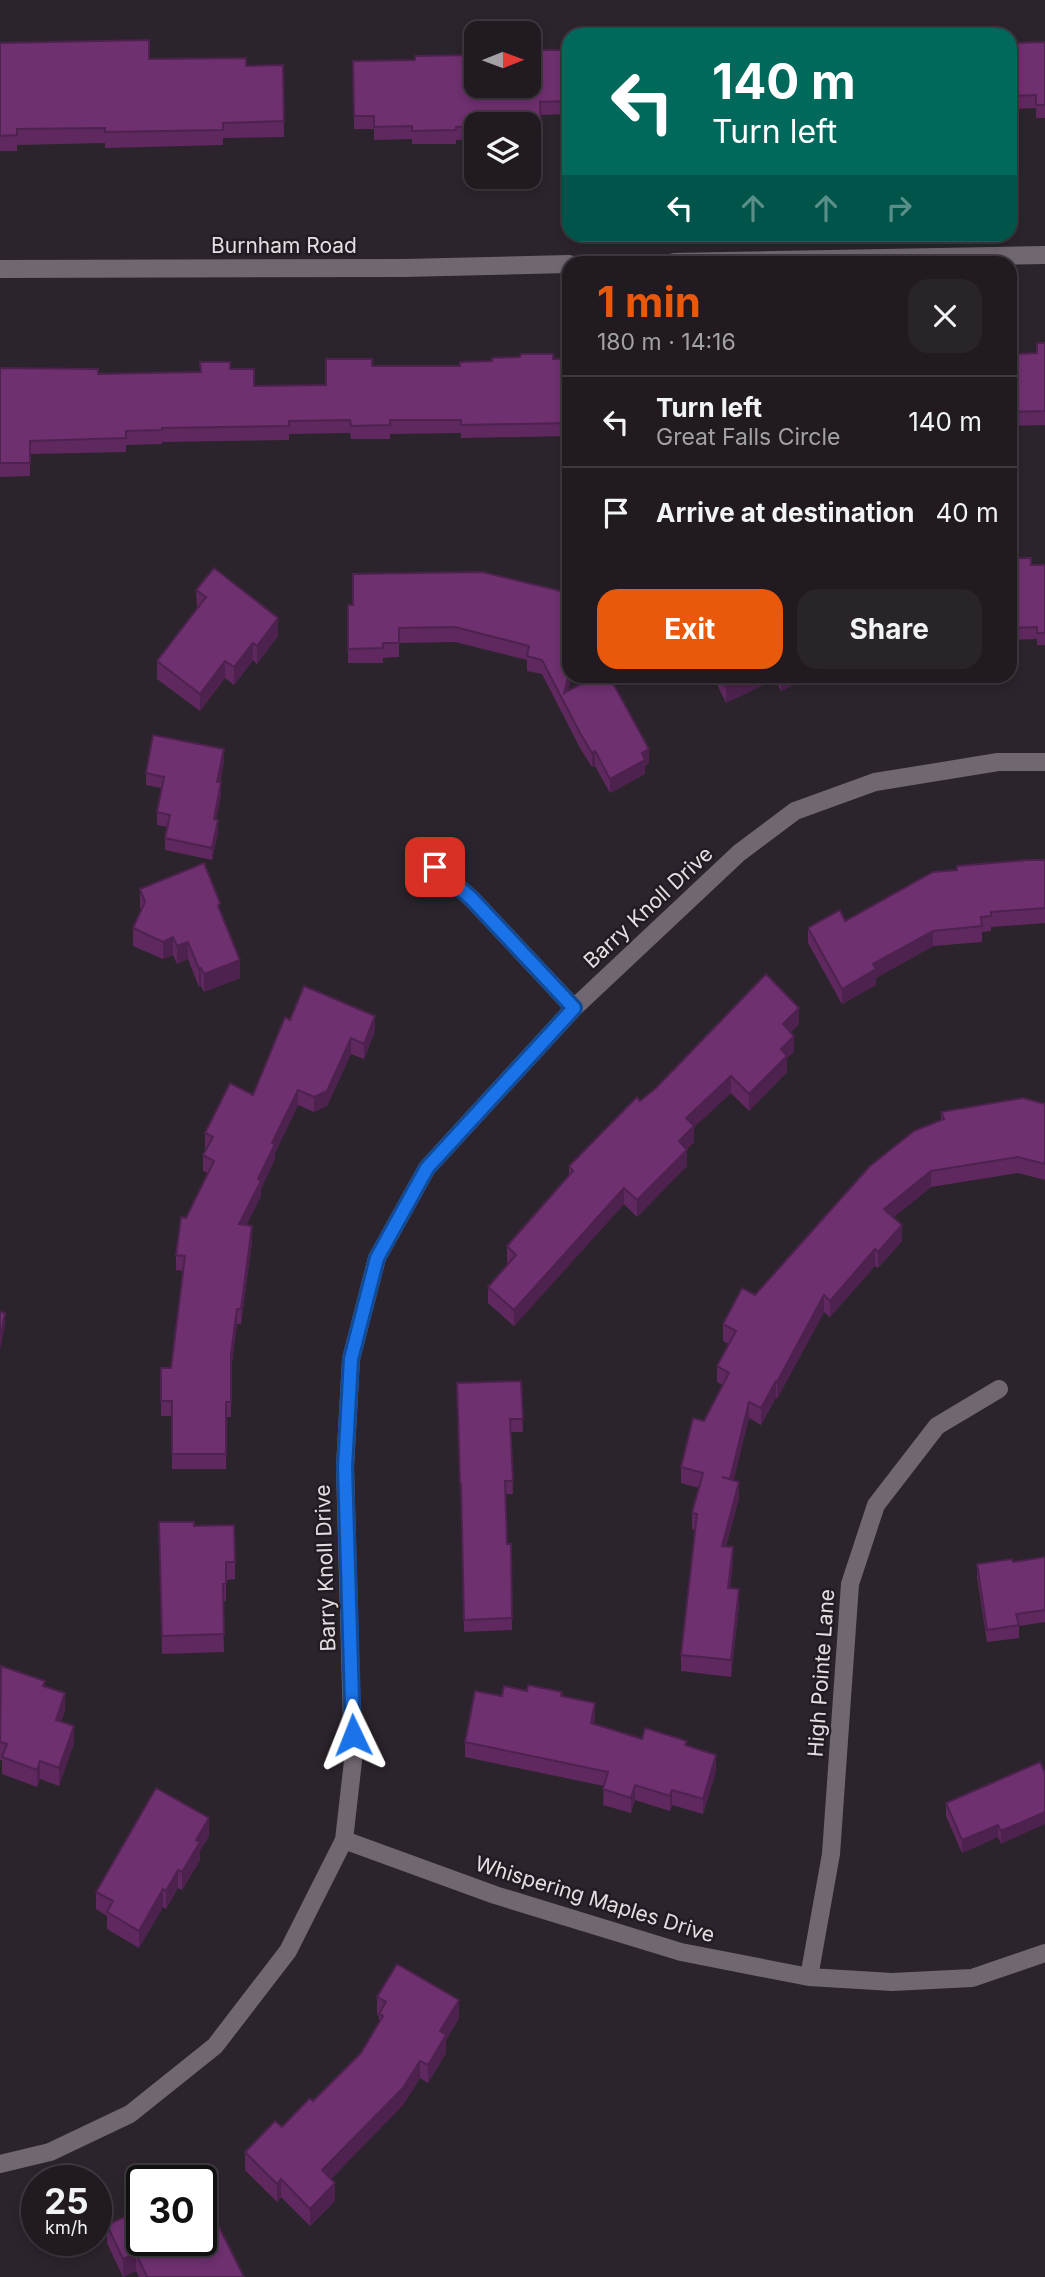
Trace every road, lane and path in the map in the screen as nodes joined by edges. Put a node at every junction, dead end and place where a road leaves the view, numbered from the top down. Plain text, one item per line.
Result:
1 (1045, 255) edge
2 (992, 256) edge
3 (562, 264) edge
4 (0, 269) edge
5 (1045, 762) edge
6 (435, 867) dead end
7 (574, 1008) junction
8 (999, 1389) dead end
9 (344, 1840) junction
10 (1045, 1953) edge
11 (809, 1977) junction
12 (0, 2164) edge

1 - 2 street
3 - 4 street, Burnham Road
5 - 7 street, Barry Knoll Drive
6 - 7 street
7 - 9 street, Barry Knoll Drive
8 - 11 street, High Pointe Lane
9 - 11 street, Whispering Maples Drive
9 - 12 street, Barry Knoll Drive
10 - 11 street, Whispering Maples Drive

